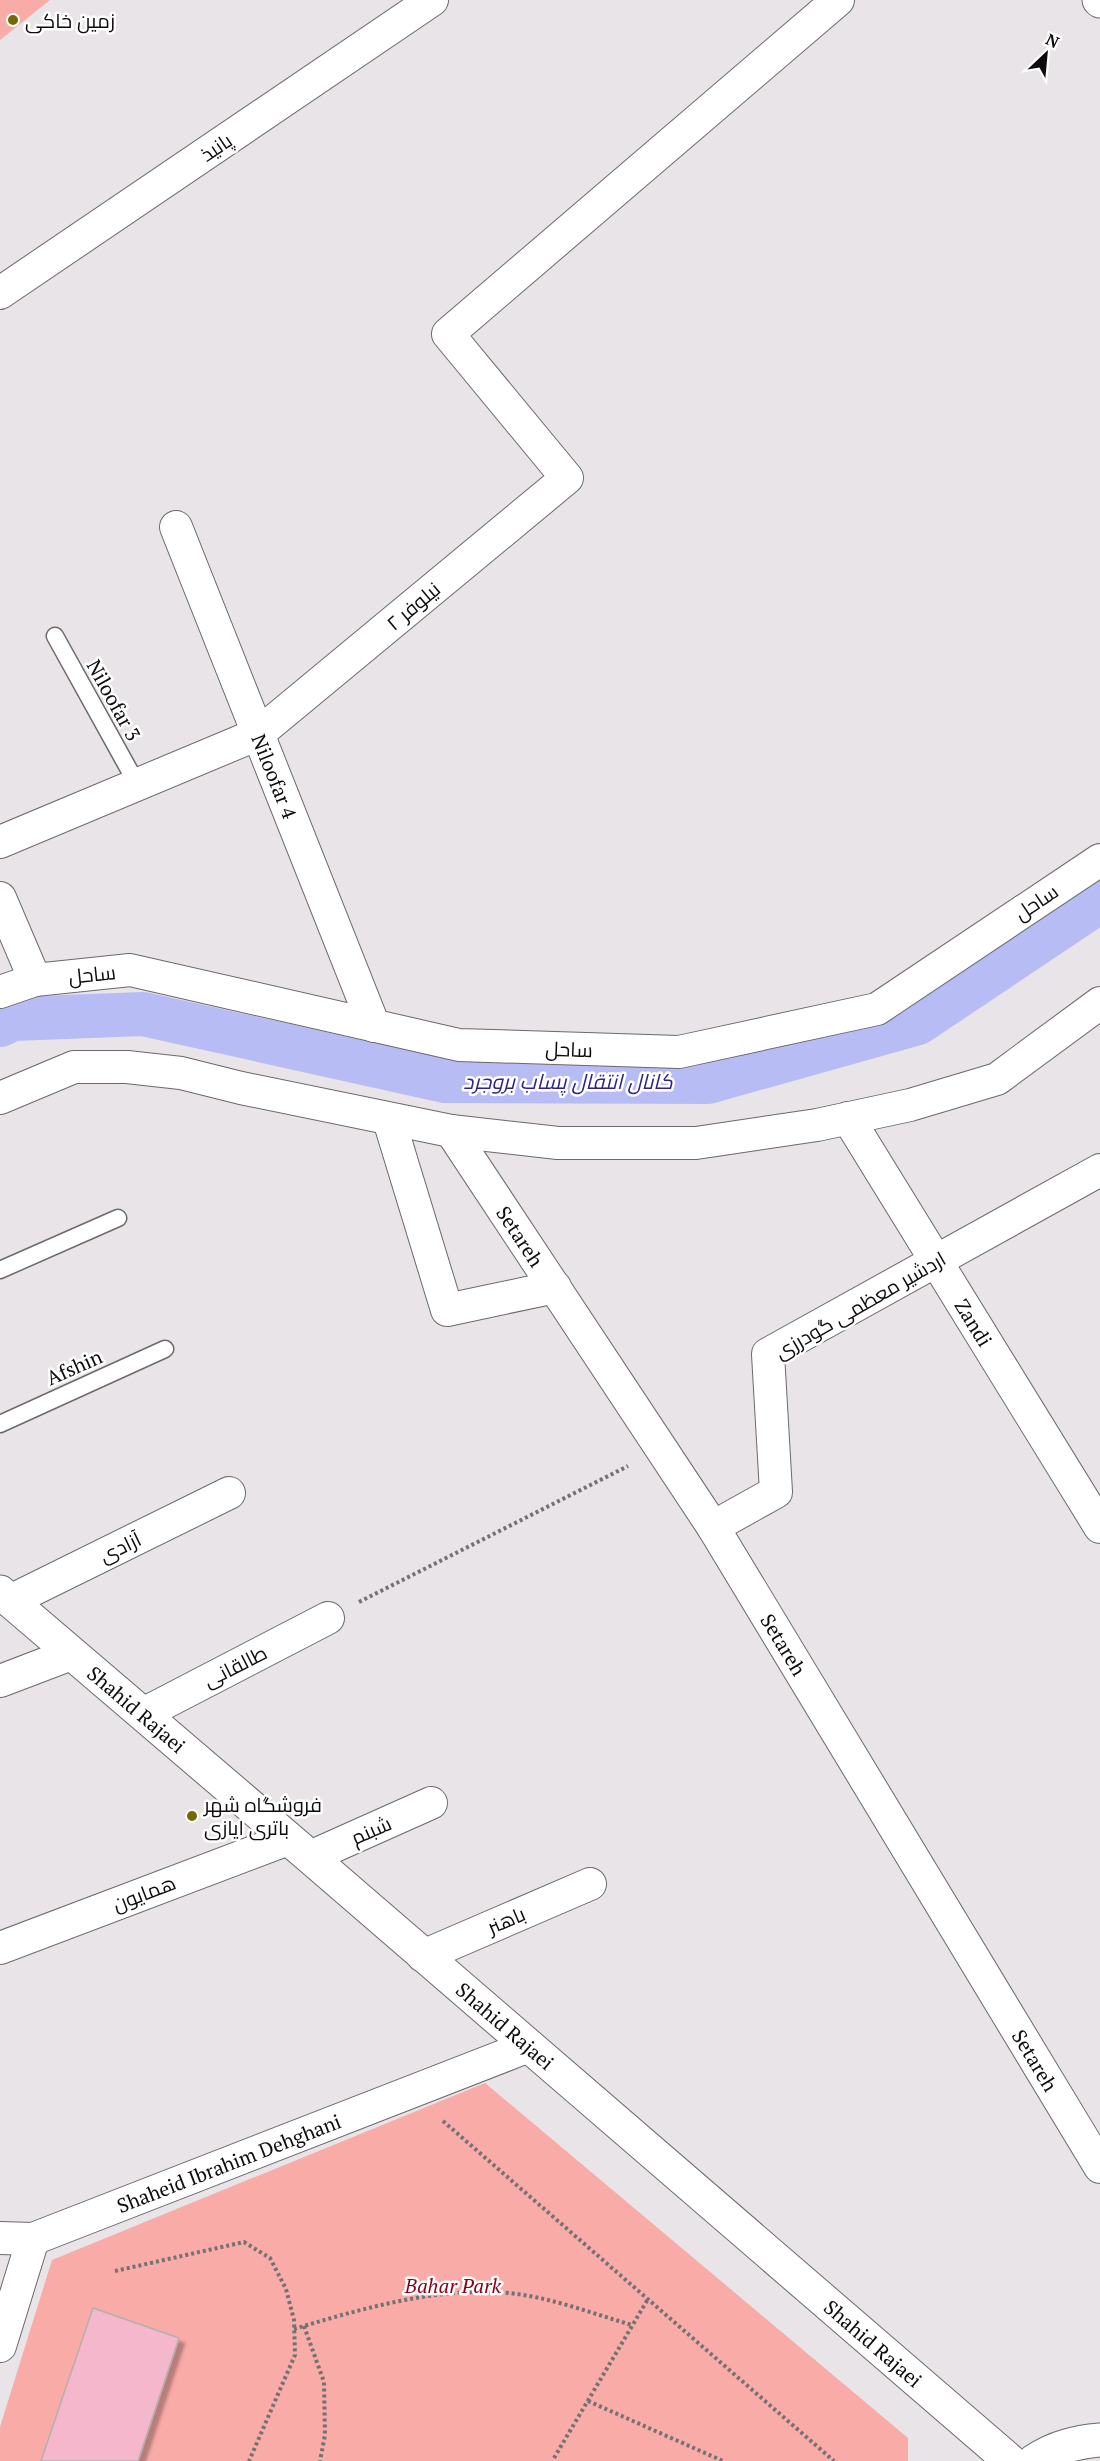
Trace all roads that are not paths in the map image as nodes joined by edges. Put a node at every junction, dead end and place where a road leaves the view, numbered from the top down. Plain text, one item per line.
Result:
1 (432, 0) edge
2 (838, 0) edge
3 (0, 293) edge
4 (176, 527) dead end
5 (55, 636) dead end
6 (258, 734) junction
7 (137, 784) junction
8 (0, 842) edge
9 (1100, 860) edge
10 (0, 898) edge
11 (35, 980) junction
12 (0, 992) edge
13 (1100, 1003) edge
14 (374, 1026) junction
15 (0, 1098) edge
16 (848, 1118) junction
17 (389, 1120) junction
18 (451, 1131) junction
19 (1100, 1170) edge
20 (118, 1218) dead end
21 (936, 1261) junction
22 (0, 1270) edge
23 (555, 1287) junction
24 (165, 1349) dead end
25 (0, 1424) edge
26 (229, 1493) dead end
27 (713, 1527) junction
28 (1100, 1527) edge
29 (5, 1597) edge
30 (328, 1618) road end
31 (71, 1654) junction
32 (0, 1681) edge
33 (142, 1714) junction
34 (431, 1803) dead end
35 (299, 1848) junction
36 (590, 1884) dead end
37 (0, 1948) edge
38 (423, 1956) junction
39 (529, 2046) junction
40 (1100, 2167) edge
41 (0, 2238) edge
42 (33, 2239) junction
43 (0, 2346) edge
44 (1100, 2440) edge
45 (1010, 2461) edge
46 (1034, 2461) edge

1 - 3 street, پانیذ
2 - 6 street, نیلوفر ۲
4 - 6 street, Niloofar 4
5 - 7 lane, Niloofar 3
6 - 7 street, نیلوفر ۲
6 - 14 street, Niloofar 4
7 - 8 street, نیلوفر ۲
9 - 14 street, ساحل
10 - 11 street
11 - 12 street, ساحل
11 - 14 street, ساحل
13 - 16 street
15 - 17 street
16 - 18 street
16 - 21 street, Zandi
17 - 18 street
17 - 23 street
18 - 23 street, Setareh
19 - 21 street, اردشیر معظمی گودرزی
20 - 22 lane
21 - 27 street, اردشیر معظمی گودرزی
21 - 28 street, Zandi
23 - 27 street, Setareh
24 - 25 lane, Afshin
26 - 29 street, آزادی
27 - 40 street, Setareh
29 - 31 street, Shahid Rajaei
30 - 33 street, طالقانی
31 - 32 street
31 - 33 street, Shahid Rajaei
33 - 35 street, Shahid Rajaei
34 - 35 street, شبنم
35 - 37 street, همایون
35 - 38 street, Shahid Rajaei
36 - 38 street, باهنر
38 - 39 street, Shahid Rajaei
39 - 42 street, Shaheid Ibrahim Dehghani
39 - 45 street, Shahid Rajaei
41 - 42 street
42 - 43 street
44 - 46 street

